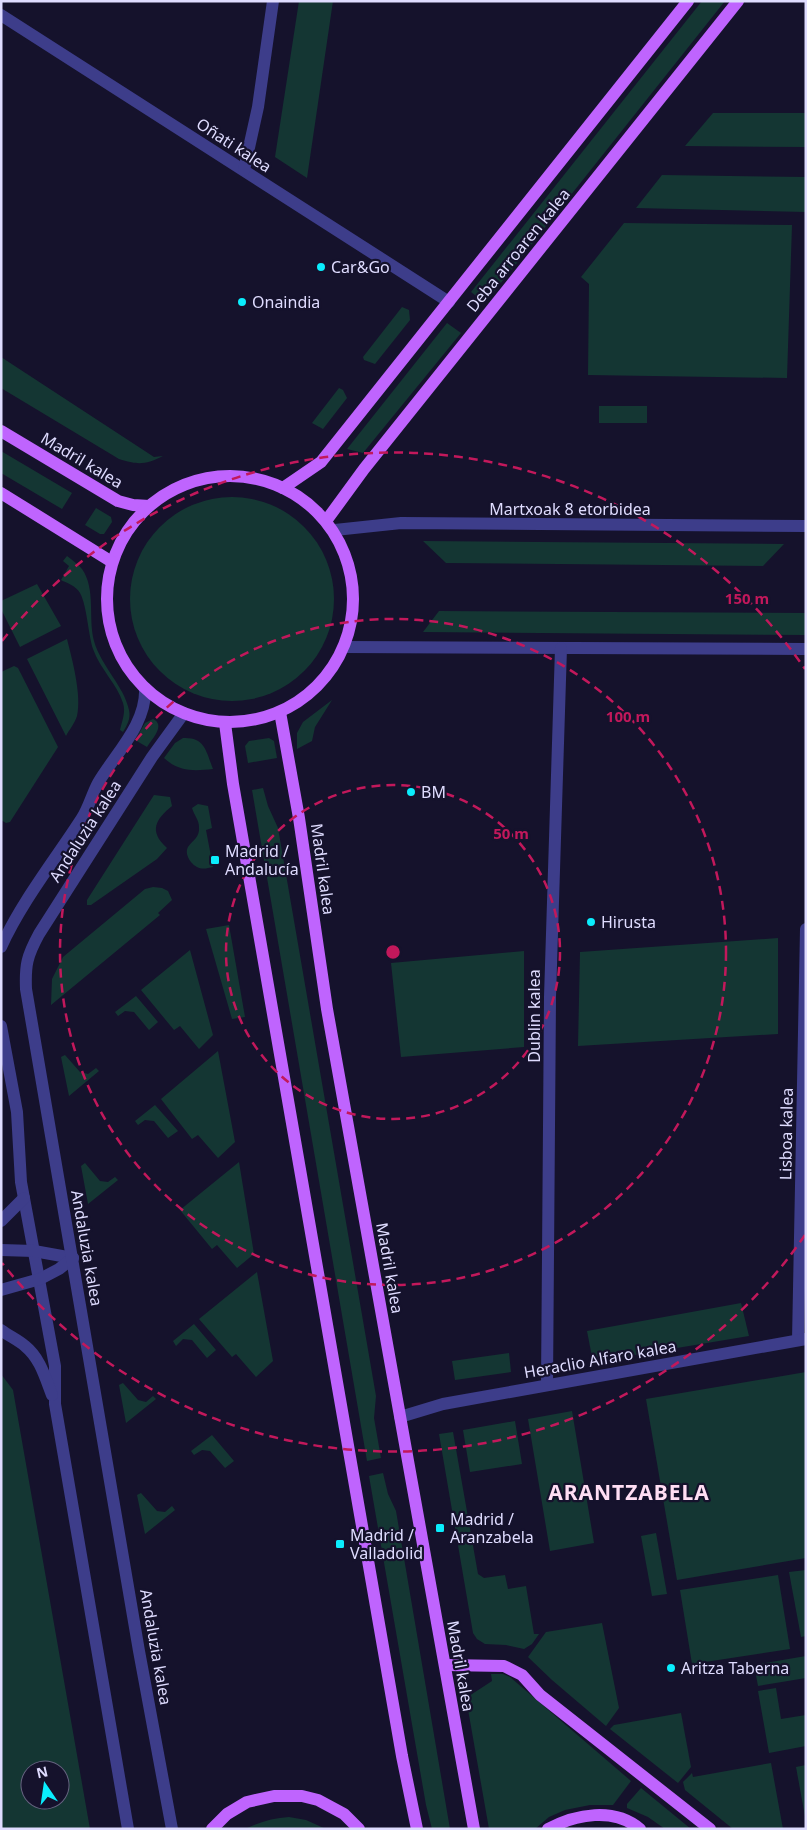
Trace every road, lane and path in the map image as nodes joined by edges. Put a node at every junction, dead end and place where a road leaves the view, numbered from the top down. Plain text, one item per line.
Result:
1 (273, 1) edge
2 (688, 1) edge
3 (738, 1) edge
4 (1, 15) edge
5 (244, 170) junction
6 (450, 302) junction
7 (1, 431) edge
8 (283, 488) junction
9 (1, 493) edge
10 (149, 506) junction
11 (326, 521) junction
12 (806, 526) edge
13 (335, 530) junction
14 (112, 562) junction
15 (344, 647) junction
16 (561, 648) junction
17 (806, 649) edge
18 (144, 688) junction
19 (280, 712) junction
20 (184, 714) junction
21 (225, 722) junction
22 (806, 928) edge
23 (1, 948) edge
24 (1, 1026) edge
25 (24, 1198) junction
26 (1, 1221) edge
27 (1, 1250) edge
28 (34, 1251) junction
29 (73, 1258) junction
30 (40, 1279) junction
31 (1, 1290) edge
32 (1, 1330) edge
33 (802, 1340) edge
34 (547, 1384) junction
35 (55, 1404) junction
36 (400, 1417) junction
37 (445, 1665) junction
38 (128, 1829) edge
39 (172, 1829) edge
40 (212, 1829) edge
41 (359, 1829) edge
42 (417, 1829) edge
43 (474, 1829) edge
44 (548, 1829) edge
45 (640, 1829) edge
46 (710, 1829) edge

1 - 5 street
2 - 6 main road, Deba arroaren kalea
3 - 11 main road, Deba arroaren kalea
4 - 5 street, Oñati kalea
5 - 6 street, Oñati kalea
6 - 8 main road, Deba arroaren kalea
7 - 10 main road, Madril kalea
8 - 10 main road
8 - 11 main road
9 - 14 main road
10 - 14 main road
11 - 13 main road
12 - 13 street, Martxoak 8 etorbidea
13 - 15 main road
14 - 18 main road
15 - 16 street
15 - 19 main road
16 - 17 street
16 - 34 street, Dublin kalea
18 - 20 main road
18 - 23 street, Andaluzia kalea
19 - 21 main road
19 - 36 main road, Madril kalea
20 - 21 main road
20 - 29 street, Andaluzia kalea
21 - 42 main road
22 - 33 street, Lisboa kalea
24 - 25 street
25 - 26 street
25 - 28 street
27 - 28 street
28 - 29 street
28 - 30 street
29 - 30 street
29 - 39 street, Andaluzia kalea
30 - 31 street
30 - 35 street
32 - 35 street
33 - 34 street, Heraclio Alfaro kalea
34 - 36 street, Heraclio Alfaro kalea
35 - 38 street
36 - 37 main road, Madril kalea
37 - 43 main road, Madril kalea
37 - 46 main road
40 - 41 main road
44 - 45 main road

